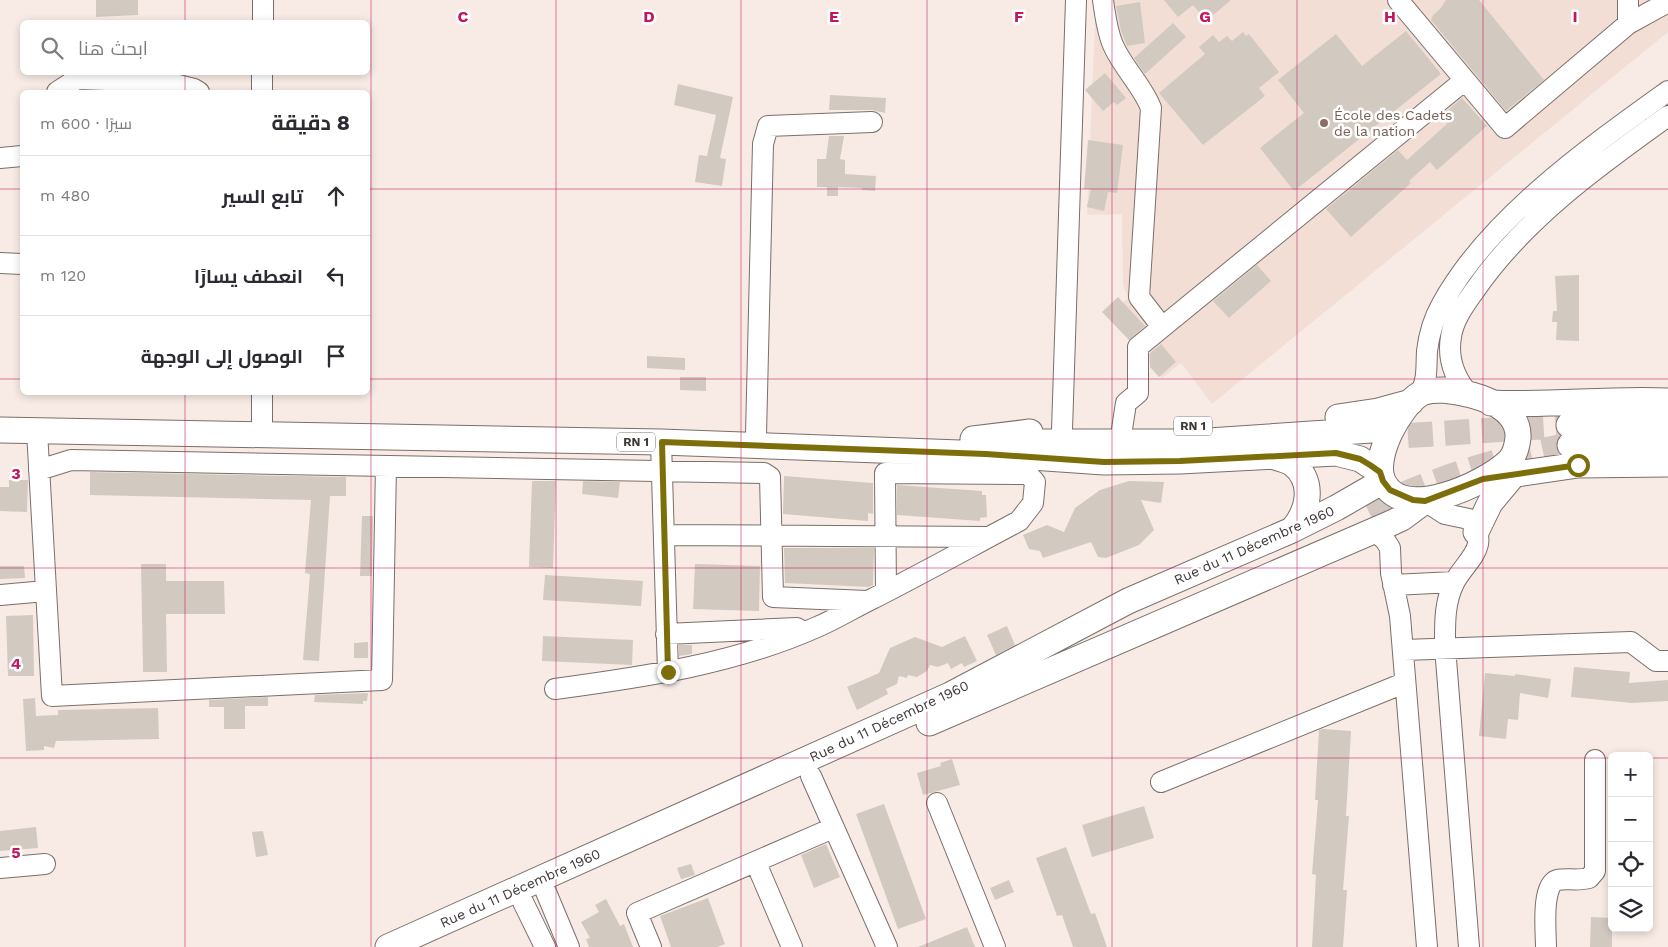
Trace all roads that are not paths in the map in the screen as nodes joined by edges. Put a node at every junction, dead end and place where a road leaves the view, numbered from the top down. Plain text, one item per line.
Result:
1 (263, 0) edge
2 (1076, 0) edge
3 (1104, 0) edge
4 (1398, 0) edge
5 (1628, 0) edge
6 (1668, 2) edge
7 (263, 20) edge
8 (1628, 24) junction
9 (262, 75) edge
10 (1465, 80) junction
11 (60, 90) edge
12 (196, 90) edge
13 (262, 90) edge
14 (1668, 91) edge
15 (1668, 116) edge
16 (872, 122) dead end
17 (20, 156) edge
18 (0, 158) edge
19 (0, 263) edge
20 (20, 264) edge
21 (1162, 327) junction
22 (262, 395) edge
23 (1416, 398) junction
24 (1481, 399) junction
25 (1668, 401) edge
26 (1668, 414) edge
27 (0, 421) edge
28 (1668, 425) edge
29 (262, 426) junction
30 (1122, 429) junction
31 (0, 430) edge
32 (37, 430) junction
33 (1062, 430) junction
34 (1371, 434) tunnel mouth
35 (756, 435) junction
36 (1569, 435) junction
37 (662, 442) junction
38 (1668, 443) edge
39 (980, 446) junction
40 (1668, 450) edge
41 (1271, 456) junction
42 (1668, 464) edge
43 (386, 466) junction
44 (39, 470) junction
45 (662, 472) junction
46 (1514, 473) junction
47 (1483, 479) junction
48 (1425, 501) junction
49 (1377, 504) junction
50 (1292, 530) junction
51 (1476, 532) junction
52 (664, 535) junction
53 (772, 536) junction
54 (886, 537) junction
55 (989, 537) junction
56 (1454, 582) junction
57 (1393, 585) junction
58 (46, 591) junction
59 (886, 591) junction
60 (0, 595) edge
61 (868, 601) junction
62 (817, 627) junction
63 (666, 634) junction
64 (1446, 647) junction
65 (1404, 650) junction
66 (1668, 662) edge
67 (1031, 666) junction
68 (668, 672) junction
69 (1404, 683) junction
70 (555, 689) dead end
71 (1595, 760) dead end
72 (811, 776) junction
73 (1161, 782) dead end
74 (936, 803) dead end
75 (833, 828) junction
76 (756, 863) junction
77 (45, 864) dead end
78 (0, 868) edge
79 (546, 892) junction
80 (523, 902) junction
81 (785, 945) edge
82 (388, 947) edge
83 (421, 947) edge
84 (545, 947) edge
85 (569, 947) edge
86 (651, 947) edge
87 (887, 947) edge
88 (995, 947) edge
89 (1426, 947) edge
90 (1469, 947) edge
91 (1546, 947) edge

1 - 7 street
2 - 33 street
3 - 21 street
4 - 10 street
5 - 8 street
6 - 8 street
8 - 10 street
9 - 13 street
10 - 21 street
11 - 12 street
14 - 23 street
15 - 24 street
16 - 35 street
17 - 18 street
19 - 20 street
21 - 30 street
22 - 29 street
23 - 24 main road
23 - 30 main road, RN 1
23 - 49 main road
24 - 25 main road
24 - 47 main road
26 - 36 main road
27 - 29 main road, RN 1
28 - 36 main road
29 - 35 main road, RN 1
30 - 33 main road, RN 1
31 - 32 main road, RN 1
32 - 37 main road, RN 1
32 - 44 street
33 - 39 main road, RN 1
34 - 39 main road
35 - 39 main road, RN 1
36 - 38 main road
36 - 40 main road
37 - 39 main road, RN 1
37 - 45 street
39 - 41 main road, RN 1
41 - 49 main road, RN 1
41 - 50 main road
42 - 46 main road
43 - 44 street
43 - 45 street
43 - 58 street
44 - 58 street
45 - 52 street
45 - 53 street
46 - 47 main road
46 - 51 main road
47 - 48 main road, Rue du 11 Décembre 1960
48 - 49 main road
48 - 49 main road, Rue du 11 Décembre 1960
48 - 51 street
49 - 50 main road, Rue du 11 Décembre 1960
49 - 57 street
49 - 67 main road, Rue du 11 Décembre 1960
50 - 67 main road, Rue du 11 Décembre 1960
51 - 56 street
52 - 53 street
52 - 63 street
53 - 54 street
53 - 61 street
54 - 55 street
54 - 55 street
54 - 59 street
55 - 59 street
56 - 57 street
56 - 64 street
57 - 65 street
58 - 60 street
59 - 61 street
61 - 62 street
62 - 63 street
62 - 68 street
63 - 68 street
64 - 65 street
64 - 66 street
64 - 90 street
65 - 69 street
67 - 72 main road, Rue du 11 Décembre 1960
67 - 82 main road, Rue du 11 Décembre 1960
68 - 70 street
69 - 73 street
69 - 89 street
71 - 91 street
72 - 75 street
72 - 79 main road, Rue du 11 Décembre 1960
74 - 88 street
75 - 76 street
75 - 87 street
76 - 81 street
76 - 86 street
77 - 78 street
79 - 80 main road, Rue du 11 Décembre 1960
79 - 85 street
80 - 83 main road, Rue du 11 Décembre 1960
80 - 84 street

